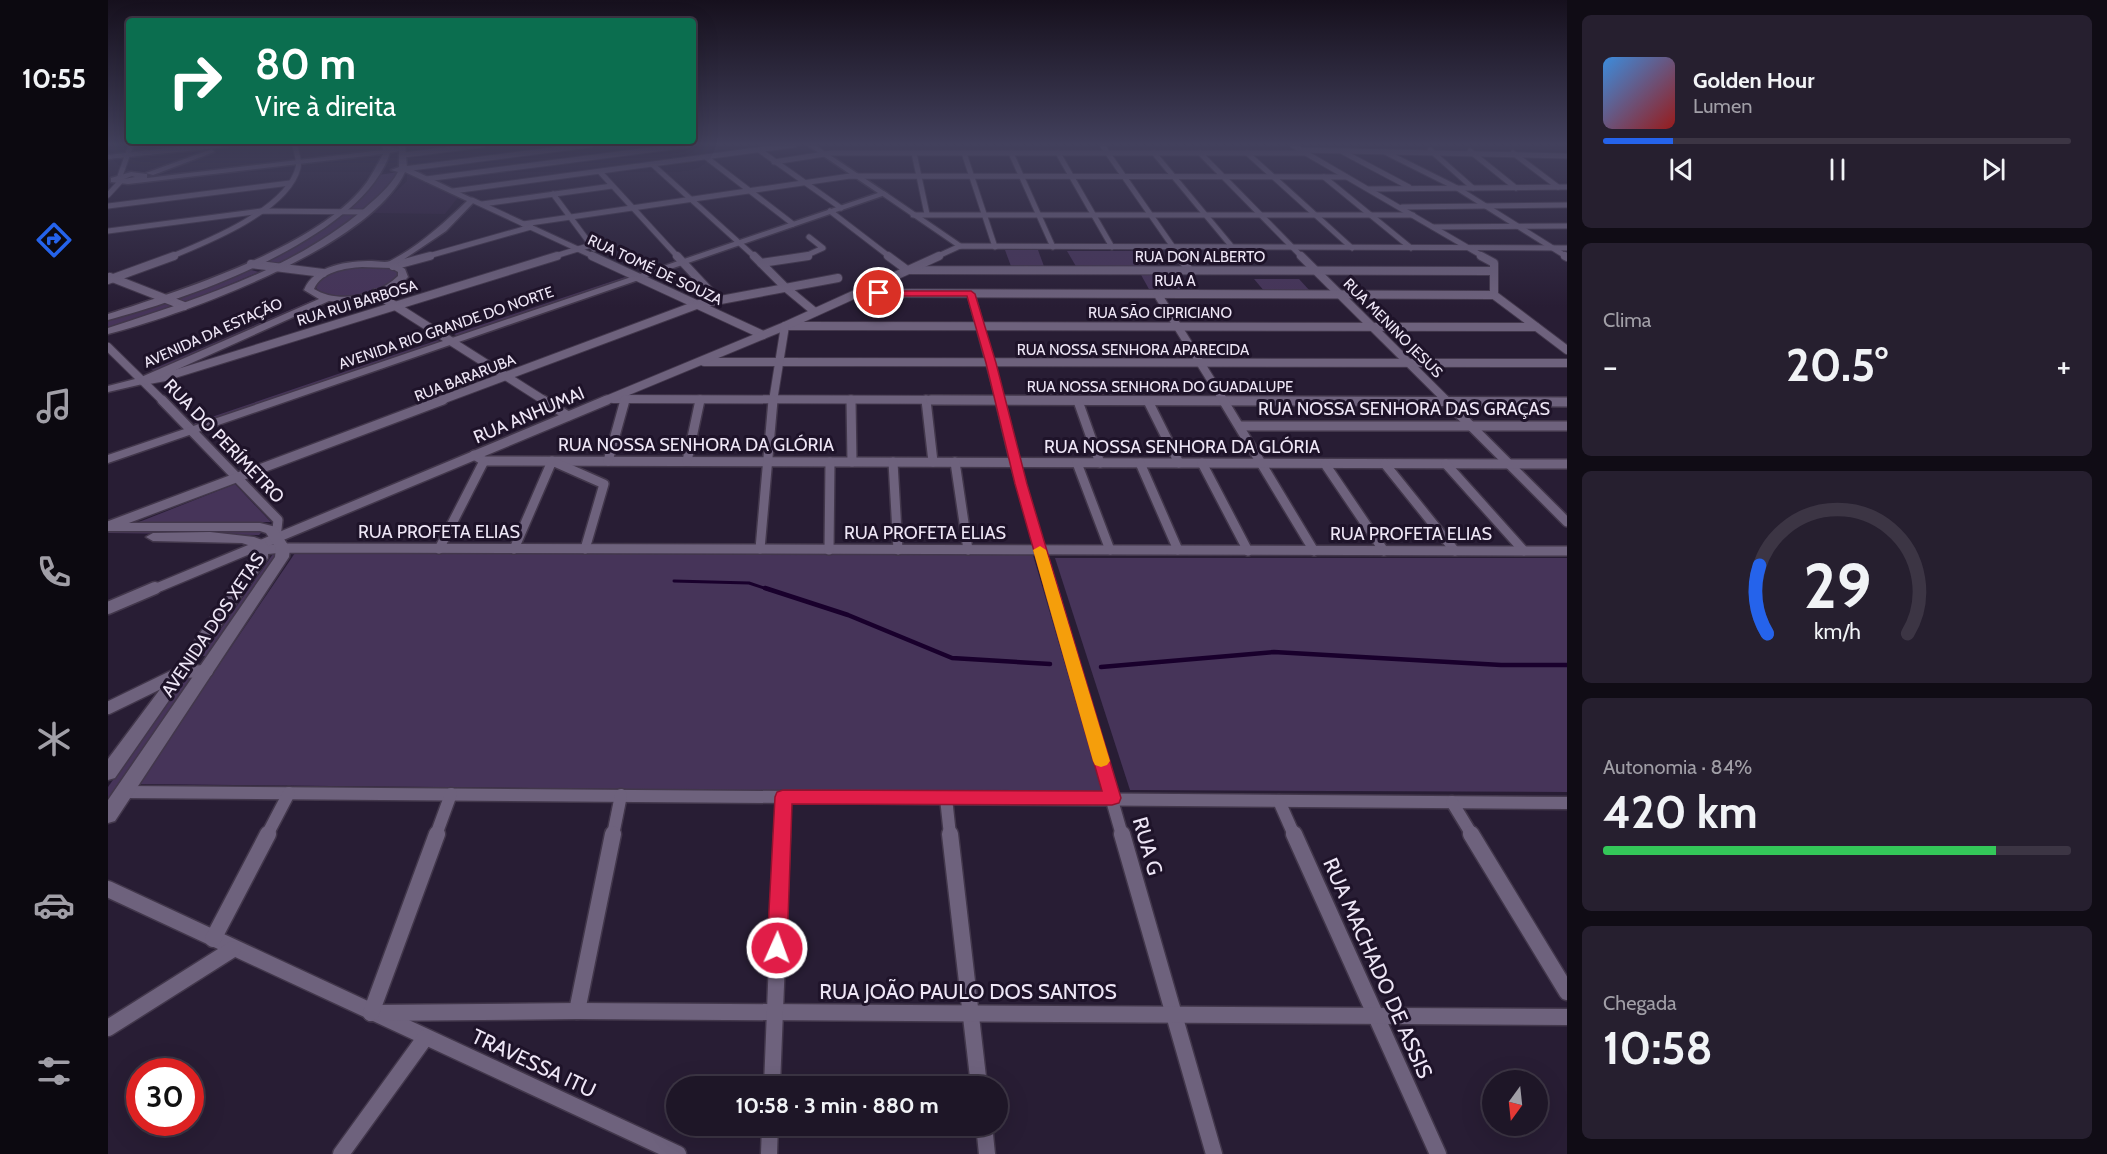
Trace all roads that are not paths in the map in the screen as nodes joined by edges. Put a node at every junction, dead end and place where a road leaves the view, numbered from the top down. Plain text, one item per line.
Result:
1 (165, 199) edge
2 (276, 199) edge
3 (353, 199) edge
4 (379, 199) edge
5 (466, 199) edge
6 (466, 199) edge
7 (469, 199) edge
8 (519, 199) edge
9 (557, 199) edge
10 (624, 199) edge
11 (690, 199) joint
12 (759, 199) edge
13 (823, 199) edge
14 (859, 199) edge
15 (891, 199) edge
16 (924, 199) edge
17 (979, 199) edge
18 (1032, 199) edge
19 (1086, 199) edge
20 (1138, 199) edge
21 (1190, 199) edge
22 (1244, 199) edge
23 (1297, 199) edge
24 (1350, 199) edge
25 (1386, 199) edge
26 (1474, 199) edge
27 (482, 204) junction
28 (1567, 205) edge
29 (108, 206) edge
30 (1486, 206) junction
31 (1400, 207) junction
32 (633, 208) junction
33 (835, 208) junction
34 (261, 211) junction
35 (341, 212) junction
36 (366, 212) junction
37 (913, 214) junction
38 (927, 214) junction
39 (983, 214) junction
40 (1039, 214) junction
41 (1095, 214) junction
42 (1149, 214) junction
43 (1368, 214) junction
44 (1203, 215) junction
45 (1259, 215) junction
46 (1314, 215) junction
47 (1413, 215) junction
48 (571, 217) junction
49 (790, 222) junction
50 (523, 224) junction
51 (1518, 226) junction
52 (1567, 226) edge
53 (531, 227) junction
54 (1433, 227) junction
55 (108, 231) edge
56 (809, 237) dead end
57 (738, 240) junction
58 (591, 245) junction
59 (960, 246) junction
60 (995, 247) junction
61 (1053, 247) junction
62 (1112, 247) junction
63 (1173, 248) junction
64 (1233, 248) junction
65 (1291, 248) junction
66 (1353, 248) junction
67 (1411, 248) junction
68 (1554, 248) junction
69 (1567, 248) edge
70 (578, 249) junction
71 (1472, 249) junction
72 (1567, 257) edge
73 (682, 259) junction
74 (602, 260) junction
75 (761, 263) junction
76 (251, 264) junction
77 (379, 264) junction
78 (392, 266) junction
79 (275, 268) junction
80 (907, 270) junction
81 (1190, 271) junction
82 (1316, 271) junction
83 (1493, 271) junction
84 (323, 273) junction
85 (636, 275) junction
86 (109, 278) edge
87 (838, 278) dead end
88 (786, 288) junction
89 (375, 293) junction
90 (856, 293) junction
91 (971, 294) junction
92 (1494, 294) junction
93 (316, 295) junction
94 (1158, 295) junction
95 (1341, 295) junction
96 (328, 298) junction
97 (165, 299) junction
98 (718, 300) junction
99 (699, 304) junction
100 (184, 306) junction
101 (394, 306) junction
102 (815, 312) junction
103 (108, 317) edge
104 (785, 326) junction
105 (981, 326) junction
106 (1178, 326) junction
107 (1373, 327) junction
108 (1536, 327) junction
109 (108, 332) edge
110 (763, 335) junction
111 (448, 339) junction
112 (108, 347) edge
113 (1567, 350) edge
114 (698, 362) junction
115 (778, 362) junction
116 (991, 363) junction
117 (1567, 363) edge
118 (1201, 364) junction
119 (1410, 364) junction
120 (139, 377) junction
121 (507, 377) junction
122 (108, 381) edge
123 (108, 390) edge
124 (608, 399) junction
125 (625, 400) junction
126 (700, 400) junction
127 (773, 400) junction
128 (851, 400) junction
129 (926, 400) junction
130 (1000, 400) junction
131 (1078, 401) junction
132 (1148, 401) junction
133 (1222, 401) junction
134 (1447, 401) junction
135 (1567, 402) edge
136 (568, 416) junction
137 (1471, 425) junction
138 (189, 426) junction
139 (1240, 426) junction
140 (1567, 426) edge
141 (108, 448) edge
142 (474, 455) junction
143 (108, 459) edge
144 (484, 461) junction
145 (552, 461) junction
146 (608, 461) junction
147 (687, 461) junction
148 (768, 462) junction
149 (830, 462) junction
150 (852, 462) junction
151 (893, 462) junction
152 (933, 462) junction
153 (955, 462) junction
154 (1015, 462) junction
155 (1077, 463) junction
156 (1100, 463) junction
157 (1140, 463) junction
158 (1179, 463) junction
159 (1202, 463) junction
160 (1264, 463) junction
161 (1325, 464) junction
162 (1385, 464) junction
163 (1446, 464) junction
164 (1509, 464) junction
165 (1567, 464) edge
166 (236, 478) junction
167 (1567, 522) edge
168 (108, 526) edge
169 (108, 537) edge
170 (280, 543) junction
171 (261, 547) junction
172 (439, 549) junction
173 (514, 549) junction
174 (585, 549) junction
175 (760, 549) junction
176 (829, 550) junction
177 (898, 550) junction
178 (968, 550) junction
179 (1040, 550) junction
180 (1110, 550) junction
181 (1178, 550) junction
182 (1248, 551) junction
183 (1314, 551) junction
184 (1384, 551) junction
185 (1455, 551) junction
186 (1524, 551) junction
187 (1567, 551) edge
188 (108, 608) edge
189 (207, 671) junction
190 (182, 672) junction
191 (108, 708) edge
192 (108, 773) edge
193 (124, 792) junction
194 (290, 793) junction
195 (451, 794) junction
196 (621, 795) junction
197 (783, 797) junction
198 (946, 798) junction
199 (1112, 798) junction
200 (1279, 801) junction
201 (1452, 802) junction
202 (1567, 803) edge
203 (108, 815) edge
204 (108, 889) edge
205 (213, 939) junction
206 (232, 949) junction
207 (1567, 992) edge
208 (577, 1011) junction
209 (371, 1012) junction
210 (774, 1012) junction
211 (971, 1014) junction
212 (1174, 1015) junction
213 (1378, 1016) junction
214 (1567, 1017) edge
215 (108, 1028) edge
216 (425, 1038) junction
217 (771, 1076) edge
218 (979, 1076) edge
219 (770, 1136) edge
220 (985, 1136) edge
221 (666, 1152) edge
222 (341, 1154) edge
223 (769, 1154) edge
224 (987, 1154) edge
225 (1214, 1154) edge
226 (1438, 1154) edge

1 - 29 street
2 - 34 street
3 - 35 street
4 - 36 street
5 - 77 street
6 - 78 street
7 - 27 street, RUA TOMÉ DE SOUZA
8 - 27 street
9 - 48 street
10 - 32 street
11 - 32 street
11 - 57 street
12 - 49 street
13 - 33 street
14 - 33 street, AVENIDA RIO GRANDE DO NORTE
15 - 37 street
16 - 38 street
17 - 39 street
18 - 40 street
19 - 41 street
20 - 42 street
21 - 44 street
22 - 45 street, RUA MENINO JESUS
23 - 46 street
24 - 43 street
25 - 31 street
26 - 30 street
27 - 50 street, RUA TOMÉ DE SOUZA
28 - 30 street
30 - 31 street
30 - 51 street
31 - 43 street
31 - 47 street
32 - 48 street
32 - 73 street
33 - 49 street, AVENIDA RIO GRANDE DO NORTE
33 - 80 street
34 - 35 street
34 - 55 street
34 - 86 street
35 - 36 street
35 - 76 street
36 - 79 street
37 - 38 street
37 - 59 street
38 - 39 street
39 - 40 street
39 - 60 street
40 - 41 street
40 - 61 street
41 - 42 street
41 - 62 street
42 - 44 street
42 - 63 street
43 - 46 street
43 - 47 street
43 - 67 street
44 - 45 street
44 - 64 street
45 - 46 street
45 - 65 street, RUA MENINO JESUS
46 - 66 street
47 - 54 street
48 - 50 street
48 - 58 street
49 - 57 street, AVENIDA RIO GRANDE DO NORTE
50 - 53 street, RUA TOMÉ DE SOUZA
51 - 52 street
51 - 54 street
51 - 68 street
53 - 70 street, RUA TOMÉ DE SOUZA
53 - 78 street
54 - 71 street
56 - 75 street
57 - 73 street, AVENIDA RIO GRANDE DO NORTE
57 - 75 street
58 - 70 street, RUA RUI BARBOSA
58 - 74 street
59 - 60 street
59 - 80 street, RUA ANHUMAI
60 - 61 street
61 - 62 street
62 - 63 street
63 - 64 street
63 - 81 street
64 - 65 street
65 - 66 street
65 - 82 street, RUA MENINO JESUS
66 - 67 street
67 - 71 street
68 - 69 street
68 - 71 street
68 - 72 street
70 - 74 street, RUA TOMÉ DE SOUZA
70 - 101 street, RUA RUI BARBOSA
71 - 83 street
73 - 85 street, AVENIDA RIO GRANDE DO NORTE
73 - 98 street
74 - 85 street, RUA TOMÉ DE SOUZA
75 - 88 street
76 - 79 street
76 - 97 street
77 - 78 street
77 - 84 street
78 - 89 street
79 - 84 street
79 - 100 street
80 - 81 street, RUA DON ALBERTO
80 - 90 street, RUA ANHUMAI
81 - 82 street, RUA DON ALBERTO
82 - 83 street, RUA DON ALBERTO
82 - 95 street, RUA MENINO JESUS
83 - 92 street
84 - 93 street
85 - 99 street, RUA TOMÉ DE SOUZA
85 - 111 street, AVENIDA RIO GRANDE DO NORTE
86 - 97 street
87 - 88 street, RUA BARARUBA
88 - 98 street, RUA BARARUBA
88 - 102 street
89 - 96 street
89 - 101 street
90 - 91 street, RUA A
90 - 102 street, RUA ANHUMAI
91 - 94 street, RUA A
91 - 105 street, RUA G
92 - 95 street, RUA A
92 - 108 street
93 - 96 street
93 - 120 street, AVENIDA DA ESTAÇÃO
94 - 95 street, RUA A
94 - 106 street
95 - 107 street, RUA MENINO JESUS
96 - 120 street, AVENIDA DA ESTAÇÃO
97 - 100 street
97 - 103 street
98 - 99 street, RUA BARARUBA
99 - 110 street, RUA TOMÉ DE SOUZA
99 - 121 street, RUA BARARUBA
100 - 109 street
101 - 111 street
101 - 120 street, RUA RUI BARBOSA
102 - 104 street, RUA ANHUMAI
104 - 105 street, RUA SÃO CIPRICIANO
104 - 110 street, RUA ANHUMAI
104 - 115 street
105 - 106 street, RUA SÃO CIPRICIANO
105 - 116 street, RUA G
106 - 107 street, RUA SÃO CIPRICIANO
106 - 118 street
107 - 108 street, RUA SÃO CIPRICIANO
107 - 119 street, RUA MENINO JESUS
108 - 113 street
110 - 114 street, RUA ANHUMAI
111 - 121 street
111 - 138 street, AVENIDA RIO GRANDE DO NORTE
112 - 120 street, RUA DO PERÍMETRO
114 - 115 street, RUA NOSSA SENHORA APARECIDA
114 - 124 street, RUA ANHUMAI
115 - 116 street, RUA NOSSA SENHORA APARECIDA
115 - 127 street
116 - 118 street, RUA NOSSA SENHORA APARECIDA
116 - 130 street, RUA G
117 - 119 street, RUA NOSSA SENHORA APARECIDA
118 - 119 street, RUA NOSSA SENHORA APARECIDA
118 - 133 street
119 - 134 street, RUA MENINO JESUS
120 - 122 street, AVENIDA DA ESTAÇÃO
120 - 123 street, AVENIDA DA ESTAÇÃO
120 - 138 street, RUA DO PERÍMETRO
121 - 136 street
121 - 166 street, RUA BARARUBA
124 - 125 street, RUA NOSSA SENHORA DO GUADALUPE
124 - 136 street, RUA ANHUMAI
125 - 126 street, RUA NOSSA SENHORA DO GUADALUPE
125 - 146 street
126 - 127 street, RUA NOSSA SENHORA DO GUADALUPE
126 - 147 street
127 - 128 street, RUA NOSSA SENHORA DO GUADALUPE
127 - 148 street
128 - 129 street, RUA NOSSA SENHORA DO GUADALUPE
128 - 150 street
129 - 130 street, RUA NOSSA SENHORA DO GUADALUPE
129 - 152 street
130 - 131 street, RUA NOSSA SENHORA DO GUADALUPE
130 - 154 street, RUA G
131 - 132 street, RUA NOSSA SENHORA DO GUADALUPE
131 - 156 street
132 - 133 street, RUA NOSSA SENHORA DO GUADALUPE
132 - 158 street
133 - 134 street, RUA NOSSA SENHORA DO GUADALUPE
133 - 139 street
134 - 135 street, RUA NOSSA SENHORA DO GUADALUPE
134 - 137 street, RUA MENINO JESUS
136 - 142 street, RUA ANHUMAI
137 - 139 street, RUA NOSSA SENHORA DAS GRAÇAS
137 - 140 street, RUA NOSSA SENHORA DAS GRAÇAS
137 - 164 street, RUA MENINO JESUS
138 - 141 street, AVENIDA RIO GRANDE DO NORTE
138 - 143 street, AVENIDA RIO GRANDE DO NORTE
138 - 166 street, RUA DO PERÍMETRO
139 - 160 street
142 - 144 street
142 - 170 street, RUA ANHUMAI
144 - 145 street, RUA NOSSA SENHORA DA GLÓRIA
144 - 172 street
145 - 146 street, RUA NOSSA SENHORA DA GLÓRIA
145 - 173 street
145 - 174 street
146 - 147 street, RUA NOSSA SENHORA DA GLÓRIA
147 - 148 street, RUA NOSSA SENHORA DA GLÓRIA
148 - 149 street, RUA NOSSA SENHORA DA GLÓRIA
148 - 175 street
149 - 150 street, RUA NOSSA SENHORA DA GLÓRIA
149 - 176 street
150 - 151 street, RUA NOSSA SENHORA DA GLÓRIA
151 - 152 street, RUA NOSSA SENHORA DA GLÓRIA
151 - 177 street
152 - 153 street, RUA NOSSA SENHORA DA GLÓRIA
153 - 154 street, RUA NOSSA SENHORA DA GLÓRIA
153 - 178 street
154 - 155 street, RUA NOSSA SENHORA DA GLÓRIA
154 - 179 street, RUA G
155 - 156 street, RUA NOSSA SENHORA DA GLÓRIA
155 - 180 street
156 - 157 street, RUA NOSSA SENHORA DA GLÓRIA
157 - 158 street, RUA NOSSA SENHORA DA GLÓRIA
157 - 181 street
158 - 159 street, RUA NOSSA SENHORA DA GLÓRIA
159 - 160 street, RUA NOSSA SENHORA DA GLÓRIA
159 - 182 street
160 - 161 street, RUA NOSSA SENHORA DA GLÓRIA
160 - 183 street
161 - 162 street, RUA NOSSA SENHORA DA GLÓRIA
161 - 184 street
162 - 163 street, RUA NOSSA SENHORA DA GLÓRIA
162 - 185 street
163 - 164 street, RUA NOSSA SENHORA DA GLÓRIA
163 - 186 street
164 - 165 street, RUA NOSSA SENHORA DA GLÓRIA
164 - 167 street, RUA MENINO JESUS
166 - 168 street, RUA BARARUBA
166 - 170 street, RUA DO PERÍMETRO
168 - 170 street, AVENIDA DOS XETAS
169 - 171 street, AVENIDA DOS XETAS
170 - 171 street
170 - 172 street, RUA PROFETA ELIAS
170 - 189 street, AVENIDA DOS XETAS
171 - 188 street
171 - 190 street, AVENIDA DOS XETAS
172 - 173 street, RUA PROFETA ELIAS
173 - 174 street, RUA PROFETA ELIAS
174 - 175 street, RUA PROFETA ELIAS
175 - 176 street, RUA PROFETA ELIAS
176 - 177 street, RUA PROFETA ELIAS
177 - 178 street, RUA PROFETA ELIAS
178 - 179 street, RUA PROFETA ELIAS
179 - 180 street, RUA PROFETA ELIAS
179 - 199 street, RUA G
180 - 181 street, RUA PROFETA ELIAS
181 - 182 street, RUA PROFETA ELIAS
182 - 183 street, RUA PROFETA ELIAS
183 - 184 street, RUA PROFETA ELIAS
184 - 185 street, RUA PROFETA ELIAS
185 - 186 street, RUA PROFETA ELIAS
186 - 187 street, RUA PROFETA ELIAS
189 - 190 street
189 - 193 street, AVENIDA DOS XETAS
190 - 191 street
190 - 192 street, AVENIDA DOS XETAS
193 - 194 street
193 - 203 street, AVENIDA DOS XETAS
194 - 195 street
194 - 205 street
195 - 196 street
195 - 209 street
196 - 197 street
196 - 208 street
197 - 198 street
197 - 210 street
198 - 199 street
198 - 211 street
199 - 200 street
199 - 212 street, RUA G
200 - 201 street
200 - 213 street, RUA MACHADO DE ASSIS
201 - 202 street
201 - 207 street
204 - 205 street, RUA JOÃO PAULO DOS SANTOS
205 - 206 street, RUA JOÃO PAULO DOS SANTOS
206 - 209 street, RUA JOÃO PAULO DOS SANTOS
206 - 215 street
208 - 209 street, RUA JOÃO PAULO DOS SANTOS
208 - 210 street, RUA JOÃO PAULO DOS SANTOS
209 - 216 street, TRAVESSA ITU
210 - 211 street, RUA JOÃO PAULO DOS SANTOS
210 - 217 street
211 - 212 street, RUA JOÃO PAULO DOS SANTOS
211 - 218 street
212 - 213 street, RUA JOÃO PAULO DOS SANTOS
212 - 225 street, RUA G
213 - 214 street, RUA JOÃO PAULO DOS SANTOS
213 - 226 street, RUA MACHADO DE ASSIS
216 - 221 street, TRAVESSA ITU
216 - 222 street
219 - 223 street
220 - 224 street

